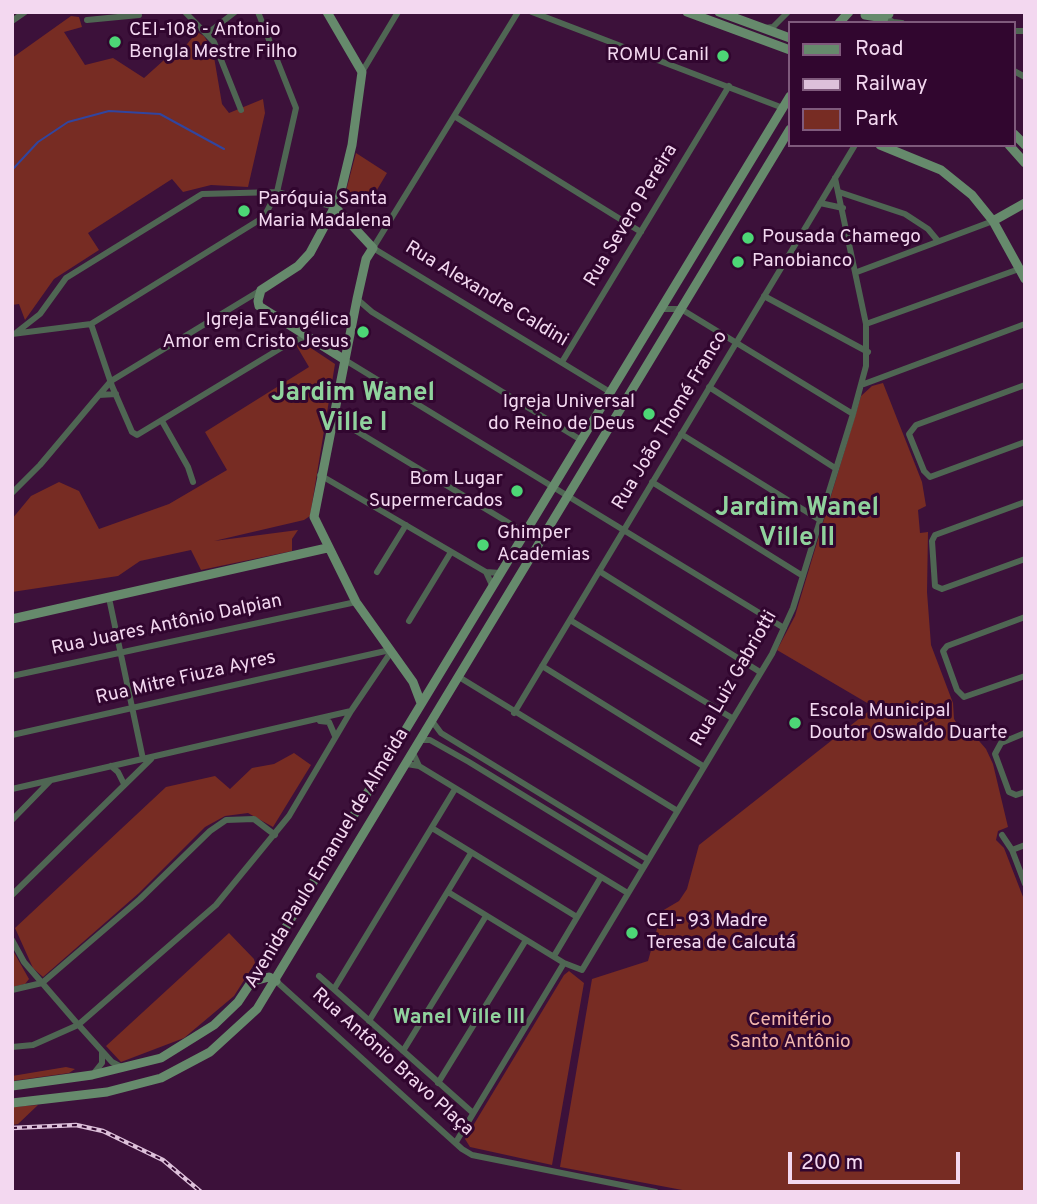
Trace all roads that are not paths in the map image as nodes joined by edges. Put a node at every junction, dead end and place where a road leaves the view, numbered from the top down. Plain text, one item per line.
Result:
1 (25, 12) edge
2 (185, 12) edge
3 (235, 12) edge
4 (258, 12) edge
5 (327, 12) edge
6 (398, 12) edge
7 (518, 12) edge
8 (533, 12) edge
9 (687, 12) edge
10 (719, 12) edge
11 (139, 13) edge
12 (867, 13) edge
13 (787, 14) edge
14 (885, 14) edge
15 (87, 20) dead end
16 (12, 21) edge
17 (748, 22) junction
18 (137, 23) dead end
19 (716, 23) junction
20 (764, 29) junction
21 (208, 33) junction
22 (788, 35) edge
23 (788, 37) edge
24 (788, 49) edge
25 (362, 72) junction
26 (729, 86) junction
27 (241, 110) dead end
28 (787, 110) edge
29 (454, 116) junction
30 (788, 132) edge
31 (854, 147) edge
32 (885, 147) edge
33 (1011, 147) edge
34 (1025, 163) edge
35 (835, 178) junction
36 (277, 191) junction
37 (839, 192) junction
38 (820, 203) junction
39 (1025, 203) edge
40 (335, 207) junction
41 (843, 208) junction
42 (350, 221) junction
43 (993, 221) junction
44 (326, 226) junction
45 (641, 232) junction
46 (939, 241) junction
47 (373, 248) junction
48 (1019, 269) junction
49 (857, 272) junction
50 (1025, 279) edge
51 (261, 290) junction
52 (764, 296) junction
53 (357, 299) junction
54 (239, 304) junction
55 (259, 306) junction
56 (660, 309) junction
57 (681, 309) junction
58 (372, 312) junction
59 (40, 314) junction
60 (353, 317) junction
61 (91, 324) junction
62 (866, 324) junction
63 (1025, 324) edge
64 (291, 326) junction
65 (48, 329) junction
66 (14, 333) edge
67 (306, 336) junction
68 (736, 343) junction
69 (348, 344) junction
70 (286, 345) junction
71 (327, 349) junction
72 (868, 352) junction
73 (345, 360) junction
74 (562, 362) junction
75 (356, 367) junction
76 (341, 377) junction
77 (111, 381) junction
78 (864, 384) junction
79 (1025, 385) edge
80 (709, 387) junction
81 (610, 392) junction
82 (116, 394) junction
83 (99, 395) junction
84 (853, 414) junction
85 (332, 416) junction
86 (162, 421) junction
87 (681, 434) junction
88 (581, 440) junction
89 (1025, 442) edge
90 (835, 468) junction
91 (320, 475) junction
92 (193, 482) dead end
93 (652, 482) junction
94 (553, 485) junction
95 (12, 493) edge
96 (569, 494) junction
97 (1025, 502) edge
98 (820, 520) junction
99 (315, 524) junction
100 (406, 525) junction
101 (528, 525) junction
102 (514, 526) junction
103 (624, 529) junction
104 (521, 537) junction
105 (327, 548) junction
106 (451, 552) junction
107 (308, 553) junction
108 (1025, 559) edge
109 (599, 571) junction
110 (377, 572) dead end
111 (485, 572) junction
112 (500, 573) junction
113 (803, 576) junction
114 (492, 585) junction
115 (109, 598) junction
116 (350, 600) junction
117 (327, 607) junction
118 (1025, 617) edge
119 (12, 619) edge
120 (570, 620) junction
121 (409, 621) dead end
122 (785, 628) junction
123 (379, 634) junction
124 (391, 651) junction
125 (119, 653) junction
126 (368, 655) junction
127 (401, 665) junction
128 (542, 666) junction
129 (760, 672) junction
130 (376, 673) junction
131 (12, 676) edge
132 (1025, 676) edge
133 (458, 677) junction
134 (412, 682) junction
135 (433, 683) junction
136 (421, 703) junction
137 (132, 707) junction
138 (351, 711) junction
139 (415, 713) junction
140 (514, 713) junction
141 (338, 715) junction
142 (732, 718) junction
143 (318, 720) junction
144 (329, 722) junction
145 (432, 722) junction
146 (343, 724) junction
147 (1025, 733) edge
148 (12, 735) edge
149 (335, 737) junction
150 (420, 740) junction
151 (413, 753) junction
152 (474, 753) junction
153 (155, 756) junction
154 (143, 759) junction
155 (468, 762) junction
156 (407, 764) junction
157 (111, 766) junction
158 (419, 766) junction
159 (703, 766) junction
160 (138, 770) junction
161 (51, 780) junction
162 (124, 784) junction
163 (12, 789) edge
164 (455, 789) junction
165 (1025, 792) edge
166 (676, 810) junction
167 (12, 820) edge
168 (432, 828) junction
169 (275, 835) junction
170 (1002, 835) dead end
171 (1025, 845) edge
172 (1012, 850) junction
173 (471, 853) junction
174 (647, 859) junction
175 (642, 867) junction
176 (601, 877) junction
177 (1025, 884) edge
178 (447, 892) junction
179 (626, 892) junction
180 (12, 895) edge
181 (486, 916) junction
182 (577, 916) junction
183 (12, 940) edge
184 (526, 940) junction
185 (554, 956) junction
186 (564, 963) junction
187 (319, 976) dead end
188 (254, 981) junction
189 (276, 981) junction
190 (42, 983) junction
191 (334, 989) junction
192 (12, 990) edge
193 (369, 1021) junction
194 (78, 1025) junction
195 (12, 1047) edge
196 (101, 1051) junction
197 (403, 1051) junction
198 (125, 1068) junction
199 (92, 1075) junction
200 (438, 1083) junction
201 (12, 1086) edge
202 (12, 1103) edge
203 (473, 1114) junction
204 (456, 1142) junction
205 (603, 1182) junction
206 (603, 1192) edge
207 (655, 1192) edge

1 - 16 street
2 - 21 street
3 - 21 street
4 - 36 street
5 - 25 main road
6 - 25 street
7 - 29 street
8 - 26 street
9 - 19 main road
10 - 17 main road
11 - 15 street
11 - 18 street
12 - 14 main road
13 - 20 street
13 - 22 street
17 - 19 main road
17 - 20 main road
19 - 24 main road
20 - 23 main road
21 - 27 street
25 - 40 main road
26 - 28 street
26 - 45 street, Rua Severo Pereira
28 - 56 main road, Avenida Paulo Emanuel de Almeida
29 - 45 street
29 - 47 street
30 - 57 main road, Avenida Paulo Emanuel de Almeida
31 - 35 street, Rua João Thomé Franco
32 - 43 main road
33 - 34 main road
35 - 37 street, Rua Luiz Gabriotti
35 - 38 street, Rua João Thomé Franco
36 - 40 street, Rua Alexandre Caldini
36 - 59 street, Rua Alexandre Caldini
36 - 61 street
37 - 41 street, Rua Luiz Gabriotti
37 - 46 street
38 - 41 street
38 - 52 street, Rua João Thomé Franco
39 - 43 main road
40 - 42 main road, Rua Alexandre Caldini
40 - 44 main road
41 - 49 street, Rua Luiz Gabriotti
42 - 44 main road
42 - 47 main road, Rua Alexandre Caldini
43 - 46 street
43 - 48 main road
44 - 51 main road
45 - 74 street, Rua Severo Pereira
46 - 49 street
47 - 53 main road
47 - 74 street, Rua Alexandre Caldini
48 - 50 main road
48 - 62 street
49 - 62 street, Rua Luiz Gabriotti
51 - 54 street
51 - 55 main road
52 - 68 street, Rua João Thomé Franco
52 - 72 street
53 - 58 street
53 - 60 main road
54 - 55 street
54 - 77 street
55 - 64 main road
56 - 57 street
56 - 81 main road, Avenida Paulo Emanuel de Almeida
57 - 68 street
57 - 96 main road, Avenida Paulo Emanuel de Almeida
58 - 60 street
58 - 88 street
59 - 65 street
59 - 66 street, Rua Alexandre Caldini
60 - 69 main road
61 - 65 street
61 - 77 street
62 - 72 street, Rua Luiz Gabriotti
63 - 78 street
64 - 67 main road
64 - 70 street
65 - 66 street
67 - 70 street
67 - 71 main road
68 - 80 street, Rua João Thomé Franco
68 - 84 street
69 - 71 main road
69 - 73 main road
70 - 86 street
71 - 73 main road
72 - 78 street, Rua Luiz Gabriotti
73 - 75 street
73 - 76 main road
74 - 81 street, Rua Alexandre Caldini
75 - 76 street
75 - 94 street
76 - 85 main road
77 - 82 street
77 - 83 street
78 - 84 street, Rua Luiz Gabriotti
79 - 89 street
80 - 87 street, Rua João Thomé Franco
80 - 90 street
81 - 88 main road, Avenida Paulo Emanuel de Almeida
82 - 83 street
82 - 86 street
83 - 95 street
84 - 90 street, Rua Luiz Gabriotti
85 - 91 main road
85 - 102 street
86 - 92 street
87 - 93 street, Rua João Thomé Franco
87 - 98 street
88 - 94 main road, Avenida Paulo Emanuel de Almeida
90 - 98 street, Rua Luiz Gabriotti
91 - 99 main road
91 - 100 street
93 - 103 street, Rua João Thomé Franco
93 - 113 street
94 - 96 street
94 - 101 main road, Avenida Paulo Emanuel de Almeida
96 - 103 street
96 - 133 main road, Avenida Paulo Emanuel de Almeida
97 - 108 street
98 - 113 street, Rua Luiz Gabriotti
99 - 105 main road
99 - 107 main road
100 - 106 street
100 - 110 street
101 - 102 street
101 - 104 main road, Avenida Paulo Emanuel de Almeida
102 - 104 street
103 - 109 street, Rua João Thomé Franco
103 - 122 street
104 - 112 main road, Avenida Paulo Emanuel de Almeida
105 - 107 main road
105 - 116 main road
106 - 111 street
106 - 121 street
107 - 115 main road
109 - 120 street, Rua João Thomé Franco
109 - 129 street
111 - 112 street
111 - 114 street
112 - 114 main road, Avenida Paulo Emanuel de Almeida
113 - 122 street, Rua Luiz Gabriotti
114 - 135 main road, Avenida Paulo Emanuel de Almeida
115 - 119 main road
115 - 125 street
116 - 117 street, Rua Juares Antônio Dalpian
116 - 117 street, Rua Juares Antônio Dalpian
116 - 123 main road
117 - 125 street, Rua Juares Antônio Dalpian
118 - 132 street
120 - 128 street, Rua João Thomé Franco
120 - 142 street
122 - 129 street, Rua Luiz Gabriotti
123 - 124 main road
123 - 126 street
124 - 126 street, Rua Mitre Fiuza Ayres
124 - 127 main road
124 - 130 street
125 - 131 street, Rua Juares Antônio Dalpian
125 - 137 street
126 - 130 street
126 - 137 street, Rua Mitre Fiuza Ayres
127 - 130 street
127 - 134 main road
128 - 140 street, Rua João Thomé Franco
128 - 159 street
129 - 142 street, Rua Luiz Gabriotti
130 - 138 street
133 - 140 street
133 - 145 main road, Avenida Paulo Emanuel de Almeida
134 - 135 main road
134 - 136 main road
135 - 136 main road, Avenida Paulo Emanuel de Almeida
136 - 139 main road, Avenida Paulo Emanuel de Almeida
137 - 148 street, Rua Mitre Fiuza Ayres
137 - 154 street
138 - 141 street
138 - 146 street
139 - 156 main road
139 - 188 main road, Avenida Paulo Emanuel de Almeida
140 - 166 street
141 - 143 street
141 - 146 street
142 - 159 street, Rua Luiz Gabriotti
143 - 144 street
143 - 153 street
144 - 146 street
144 - 149 street
145 - 150 main road, Avenida Paulo Emanuel de Almeida
145 - 152 street
146 - 149 street
147 - 165 street
149 - 169 street
150 - 151 main road, Avenida Paulo Emanuel de Almeida
150 - 155 street
151 - 156 main road, Avenida Paulo Emanuel de Almeida
151 - 158 street
152 - 155 street
152 - 174 street
153 - 154 street
153 - 160 street
154 - 157 street
154 - 160 street
155 - 175 street
156 - 158 street
156 - 189 main road, Avenida Paulo Emanuel de Almeida
157 - 161 street
157 - 162 street
158 - 164 street
159 - 166 street, Rua Luiz Gabriotti
160 - 162 street
161 - 163 street
161 - 167 street
162 - 180 street
164 - 168 street
164 - 176 street
166 - 174 street, Rua Luiz Gabriotti
168 - 173 street
168 - 191 street
169 - 190 street
169 - 194 street
170 - 172 street
171 - 172 street
172 - 177 street
173 - 178 street
173 - 182 street
174 - 175 street, Rua Luiz Gabriotti
175 - 179 street, Rua Luiz Gabriotti
176 - 179 street
176 - 182 street
178 - 181 street
178 - 193 street
179 - 186 street, Rua Luiz Gabriotti
181 - 184 street
181 - 197 street
182 - 185 street
183 - 190 street
184 - 185 street
184 - 200 street
185 - 186 street
186 - 203 street
187 - 191 street
188 - 189 main road
188 - 198 main road, Avenida Paulo Emanuel de Almeida
189 - 202 main road, Avenida Paulo Emanuel de Almeida
189 - 204 street, Rua Antônio Bravo Plaça
190 - 192 street
190 - 194 street
191 - 193 street
193 - 197 street
194 - 195 street
194 - 196 street
196 - 198 street
196 - 199 street
197 - 200 street
198 - 199 main road, Avenida Paulo Emanuel de Almeida
199 - 201 main road, Avenida Paulo Emanuel de Almeida
200 - 203 street
203 - 204 street
204 - 205 street, Rua Antônio Bravo Plaça
205 - 206 street
205 - 207 street, Rua Antônio Bravo Plaça

